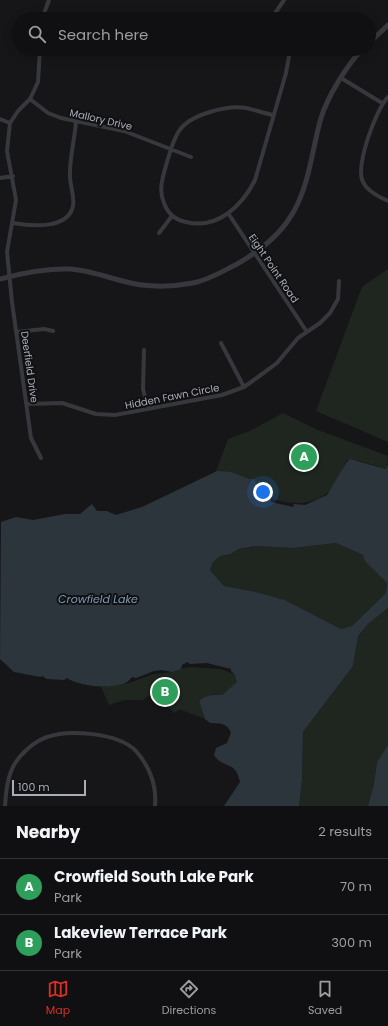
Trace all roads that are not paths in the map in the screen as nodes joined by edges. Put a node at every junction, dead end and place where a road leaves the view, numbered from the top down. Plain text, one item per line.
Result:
1 (49, 0) edge
2 (284, 0) edge
3 (45, 12) edge
4 (276, 12) edge
5 (388, 25) edge
6 (376, 36) edge
7 (40, 56) edge
8 (290, 56) edge
9 (357, 56) edge
10 (341, 78) junction
11 (388, 97) edge
12 (30, 99) junction
13 (382, 103) junction
14 (273, 115) junction
15 (0, 119) edge
16 (76, 121) junction
17 (10, 123) junction
18 (171, 149) junction
19 (191, 157) dead end
20 (13, 176) junction
21 (0, 178) edge
22 (388, 201) edge
23 (228, 213) junction
24 (172, 216) junction
25 (13, 223) junction
26 (159, 233) dead end
27 (254, 254) junction
28 (10, 276) junction
29 (0, 278) edge
30 (340, 281) dead end
31 (53, 331) dead end
32 (17, 332) junction
33 (307, 332) junction
34 (221, 343) dead end
35 (144, 350) dead end
36 (244, 387) junction
37 (27, 404) junction
38 (148, 409) junction
39 (41, 458) dead end
40 (5, 806) edge
41 (155, 806) edge

1 - 3 street
2 - 4 street
5 - 6 street
7 - 12 street
8 - 14 street
9 - 10 street
10 - 13 street
10 - 27 street
11 - 13 street
12 - 16 street, Mallory Drive
12 - 17 street
13 - 22 street
14 - 18 street
14 - 23 street
15 - 17 street
16 - 18 street, Mallory Drive
16 - 25 street
17 - 20 street, Deerfield Drive
18 - 19 street, Mallory Drive
18 - 24 street
20 - 21 street
20 - 25 street, Deerfield Drive
23 - 24 street
23 - 27 street, Eight Point Road
24 - 26 street
25 - 28 street, Deerfield Drive
27 - 28 street
27 - 33 street, Eight Point Road
28 - 29 street
28 - 32 street, Deerfield Drive
30 - 33 street, Hidden Fawn Circle
31 - 32 street
32 - 37 street, Deerfield Drive
33 - 36 street, Hidden Fawn Circle
34 - 36 street
35 - 38 street
36 - 38 street, Hidden Fawn Circle
37 - 38 street, Hidden Fawn Circle
37 - 39 street, Deerfield Drive
40 - 41 street

